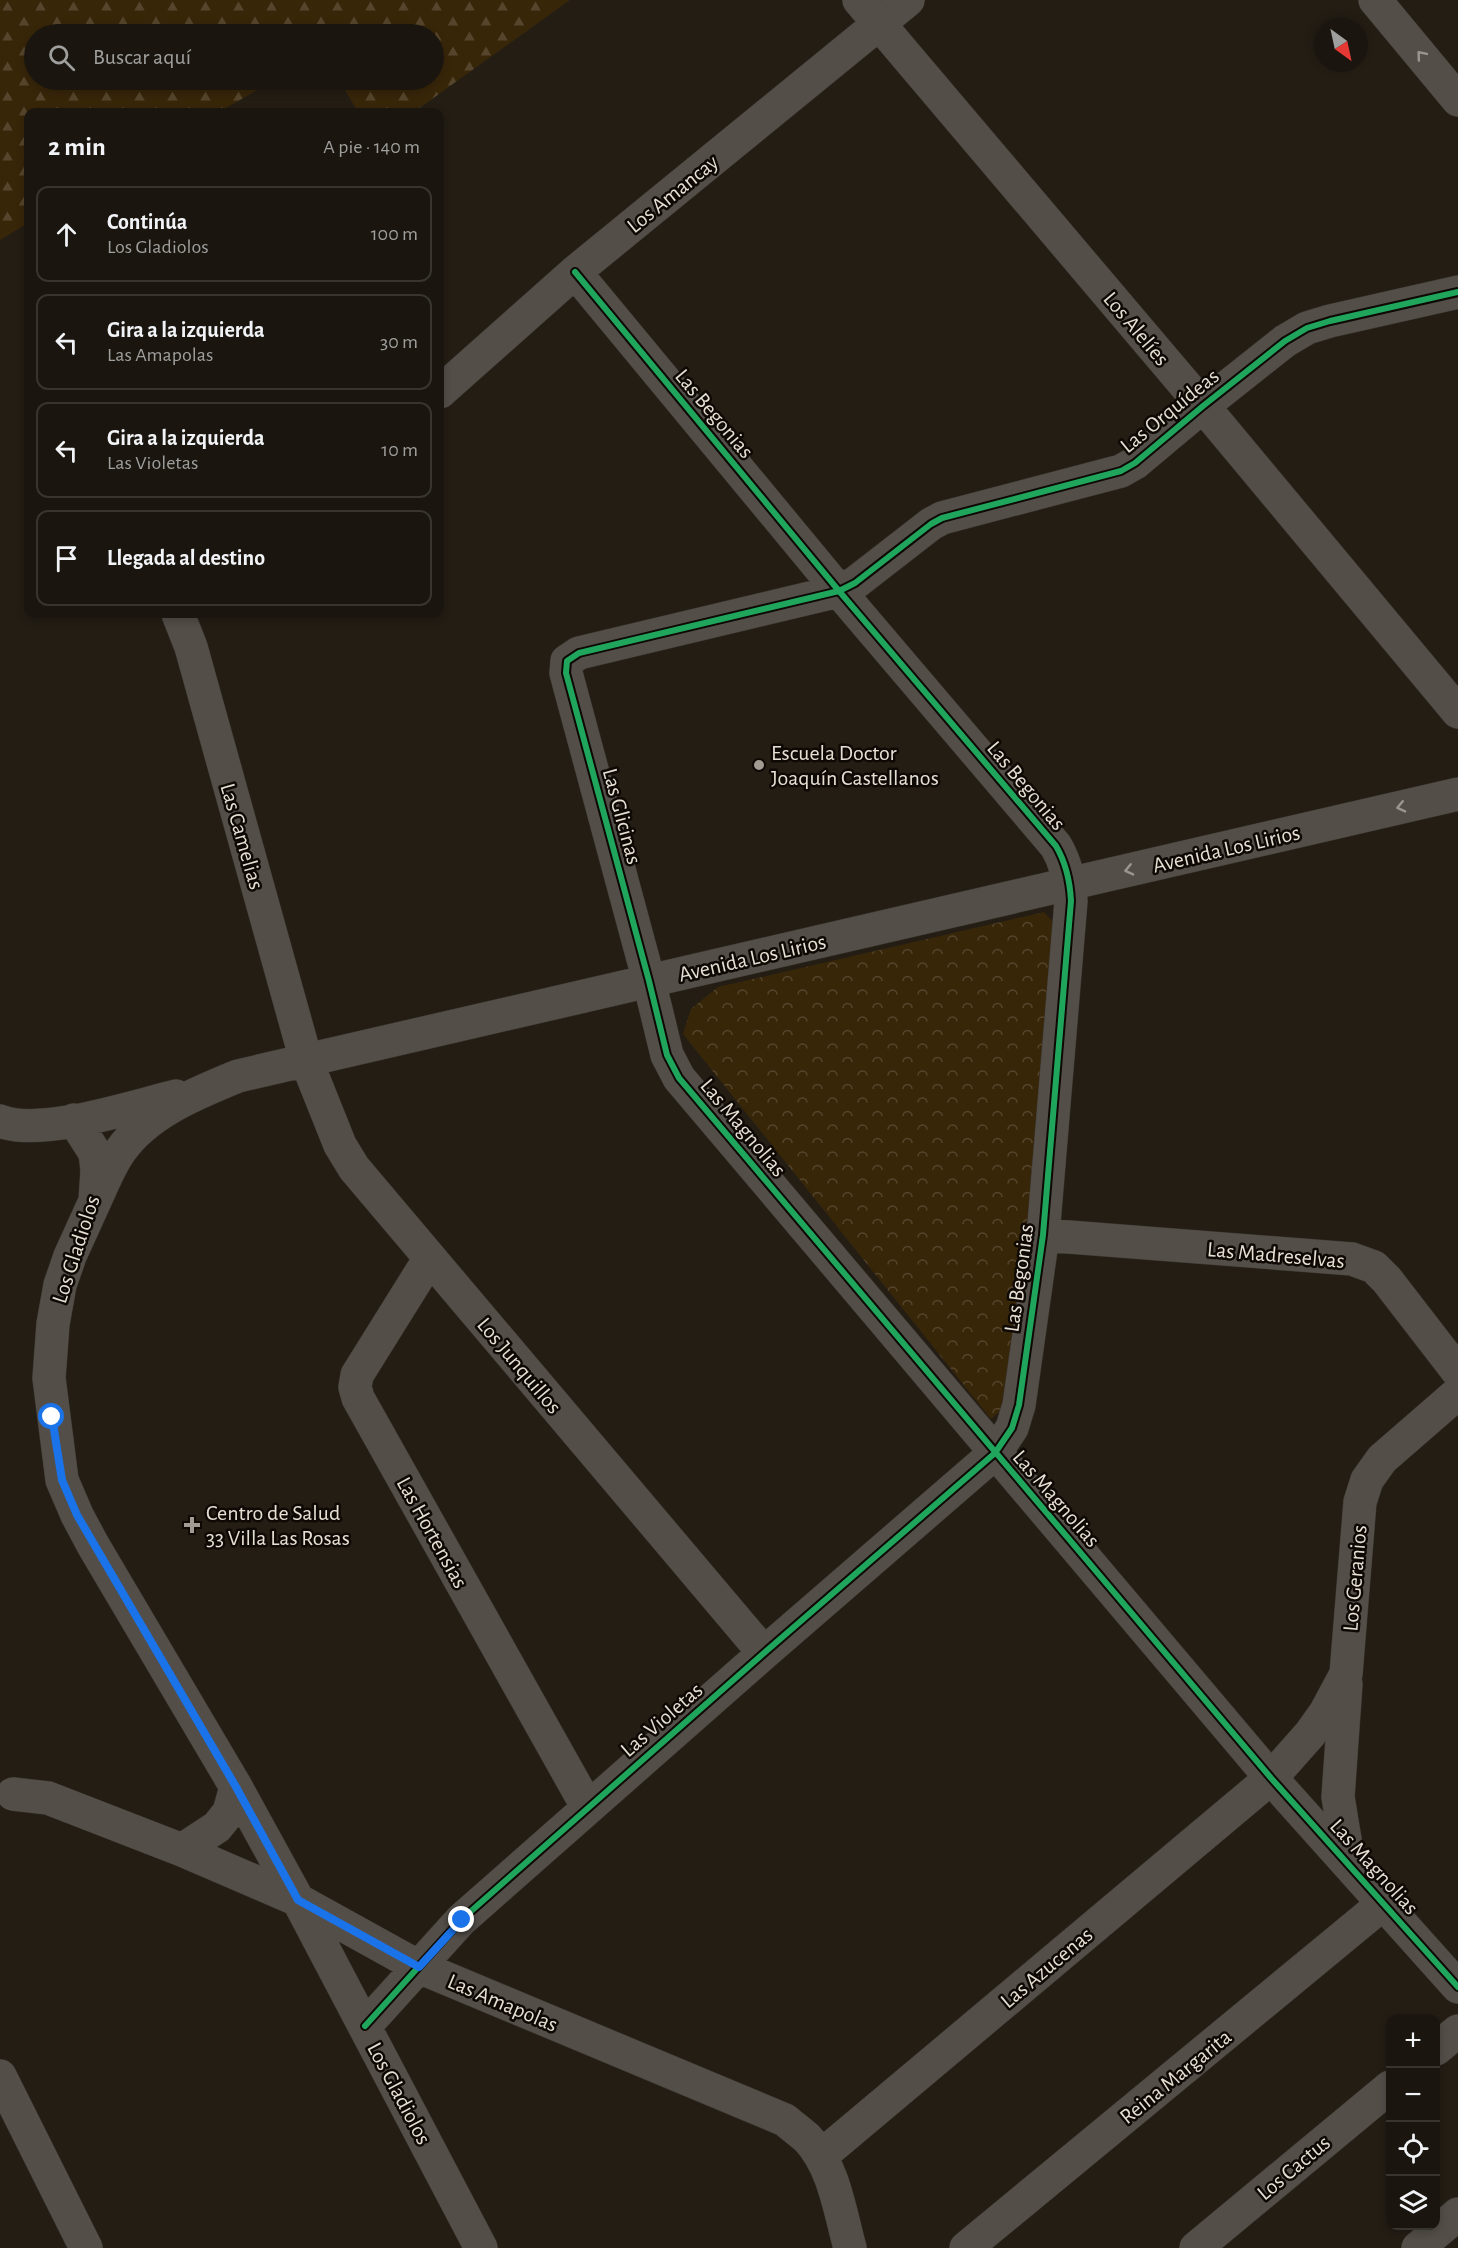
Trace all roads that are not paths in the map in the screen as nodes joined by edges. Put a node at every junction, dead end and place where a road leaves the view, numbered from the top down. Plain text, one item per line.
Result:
1 (908, 0) edge
2 (1375, 0) edge
3 (869, 12) edge
4 (1458, 100) edge
5 (575, 272) junction
6 (1458, 292) edge
7 (444, 388) edge
8 (1203, 406) junction
9 (839, 591) junction
10 (180, 618) edge
11 (567, 661) joint
12 (1458, 712) edge
13 (1458, 794) edge
14 (1070, 884) junction
15 (649, 981) junction
16 (306, 1060) junction
17 (207, 1089) junction
18 (74, 1120) junction
19 (0, 1121) edge
20 (95, 1201) junction
21 (1043, 1235) junction
22 (430, 1258) junction
23 (1458, 1372) edge
24 (1458, 1393) edge
25 (995, 1453) junction
26 (764, 1653) junction
27 (1346, 1674) junction
28 (1271, 1778) junction
29 (236, 1787) junction
30 (4, 1788) edge
31 (588, 1808) junction
32 (182, 1850) junction
33 (1349, 1864) junction
34 (298, 1900) junction
35 (1384, 1903) junction
36 (419, 1967) junction
37 (1458, 1987) edge
38 (365, 2026) junction
39 (1458, 2031) edge
40 (1440, 2046) edge
41 (0, 2076) edge
42 (1386, 2090) edge
43 (821, 2156) junction
44 (1458, 2214) edge
45 (86, 2248) edge
46 (481, 2248) edge
47 (850, 2248) edge
48 (966, 2248) edge
49 (1196, 2248) edge
50 (1418, 2248) edge

1 - 3 street, Los Amancay
4 -> 2 street
3 - 5 street, Los Amancay
3 - 8 street, Los Alelíes
5 - 7 street, Los Amancay
5 - 9 street, Las Begonias
6 - 8 street, Las Orquídeas
8 - 9 street, Las Orquídeas
8 - 12 street, Los Alelíes
9 - 11 street, Las Orquídeas
9 - 14 street, Las Begonias
10 - 16 street, Las Camelias
11 - 15 street, Las Glicinas
13 -> 14 street, Avenida Los Lirios
14 - 15 street, Avenida Los Lirios
14 - 21 street, Las Begonias
15 - 16 street, Avenida Los Lirios
15 - 25 street, Las Magnolias
16 - 17 street, Avenida Los Lirios
16 - 22 street, Los Junquillos
17 - 18 street
17 - 20 street, Avenida Los Lirios
18 - 19 street
18 - 20 street, Los Gladiolos
20 - 29 street, Los Gladiolos
21 - 23 street, Las Madreselvas
21 - 25 street, Las Begonias
22 - 26 street, Los Junquillos
22 - 31 street, Las Hortensias
24 - 27 street, Los Geranios
25 - 26 street, Las Violetas
25 - 28 street, Las Magnolias
26 - 31 street, Las Violetas
27 - 28 street, Los Geranios
27 - 33 street
28 - 33 street, Las Magnolias
28 - 43 street, Las Azucenas
29 - 32 street
29 - 34 street, Los Gladiolos
30 - 32 street, Las Amapolas
31 - 36 street, Las Violetas
32 - 34 street, Las Amapolas
33 - 35 street, Las Magnolias
34 - 36 street, Las Amapolas
34 - 38 street, Los Gladiolos
35 - 37 street, Las Magnolias
35 - 48 street, Reina Margarita
36 - 38 street, Las Violetas
36 - 43 street, Las Amapolas
38 - 46 street, Los Gladiolos
39 - 40 street
41 - 45 street
42 - 49 street, Los Cactus
43 - 47 street, Las Amapolas
44 - 50 street

